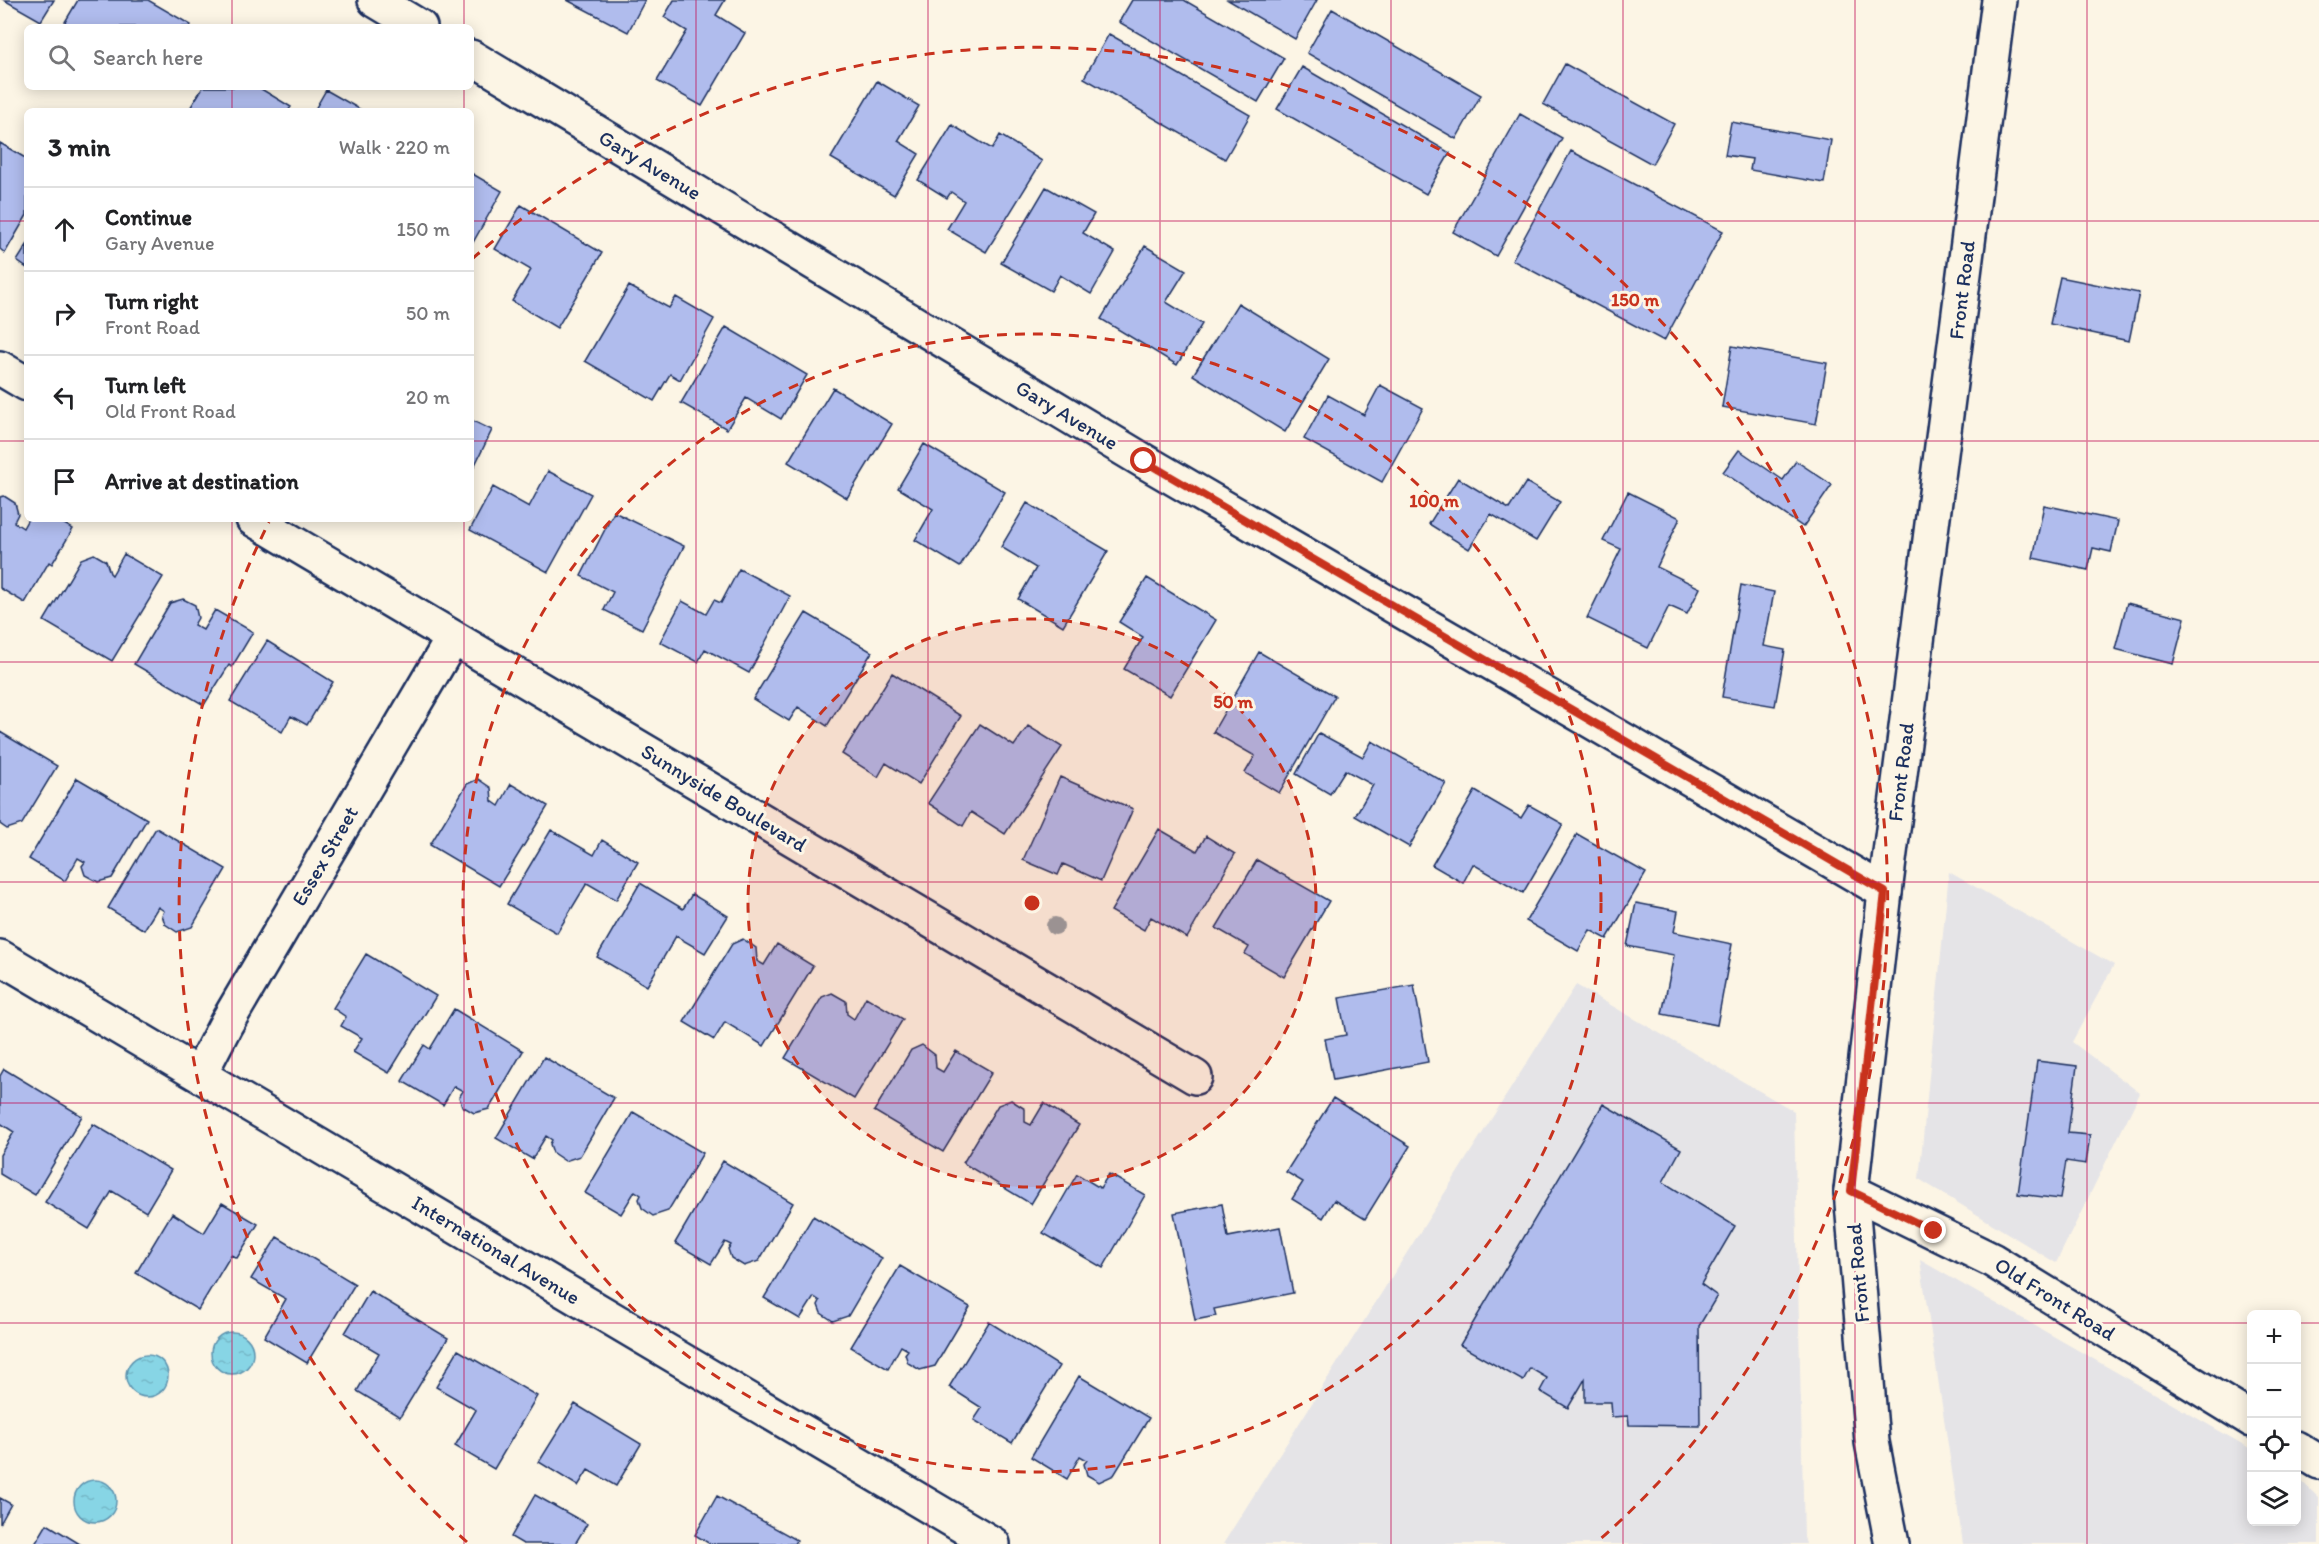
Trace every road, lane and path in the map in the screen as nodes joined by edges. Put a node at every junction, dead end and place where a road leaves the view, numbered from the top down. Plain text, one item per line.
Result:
1 (375, 0) edge
2 (1999, 0) edge
3 (415, 24) edge
4 (474, 59) edge
5 (0, 368) edge
6 (24, 382) edge
7 (258, 522) edge
8 (453, 638) junction
9 (1885, 892) junction
10 (0, 957) edge
11 (200, 1074) junction
12 (1195, 1077) dead end
13 (1851, 1191) junction
14 (2249, 1418) edge
15 (2301, 1451) edge
16 (2319, 1462) edge
17 (993, 1544) edge
18 (1892, 1544) edge

1 - 3 street
2 - 9 street, Front Road
4 - 9 street, Gary Avenue
5 - 6 street
7 - 8 street, Sunnyside Boulevard
8 - 11 street, Essex Street
8 - 12 street, Sunnyside Boulevard
9 - 13 street, Front Road
10 - 11 street, International Avenue
11 - 17 street, International Avenue
13 - 14 street, Old Front Road
13 - 18 street, Front Road
15 - 16 street

